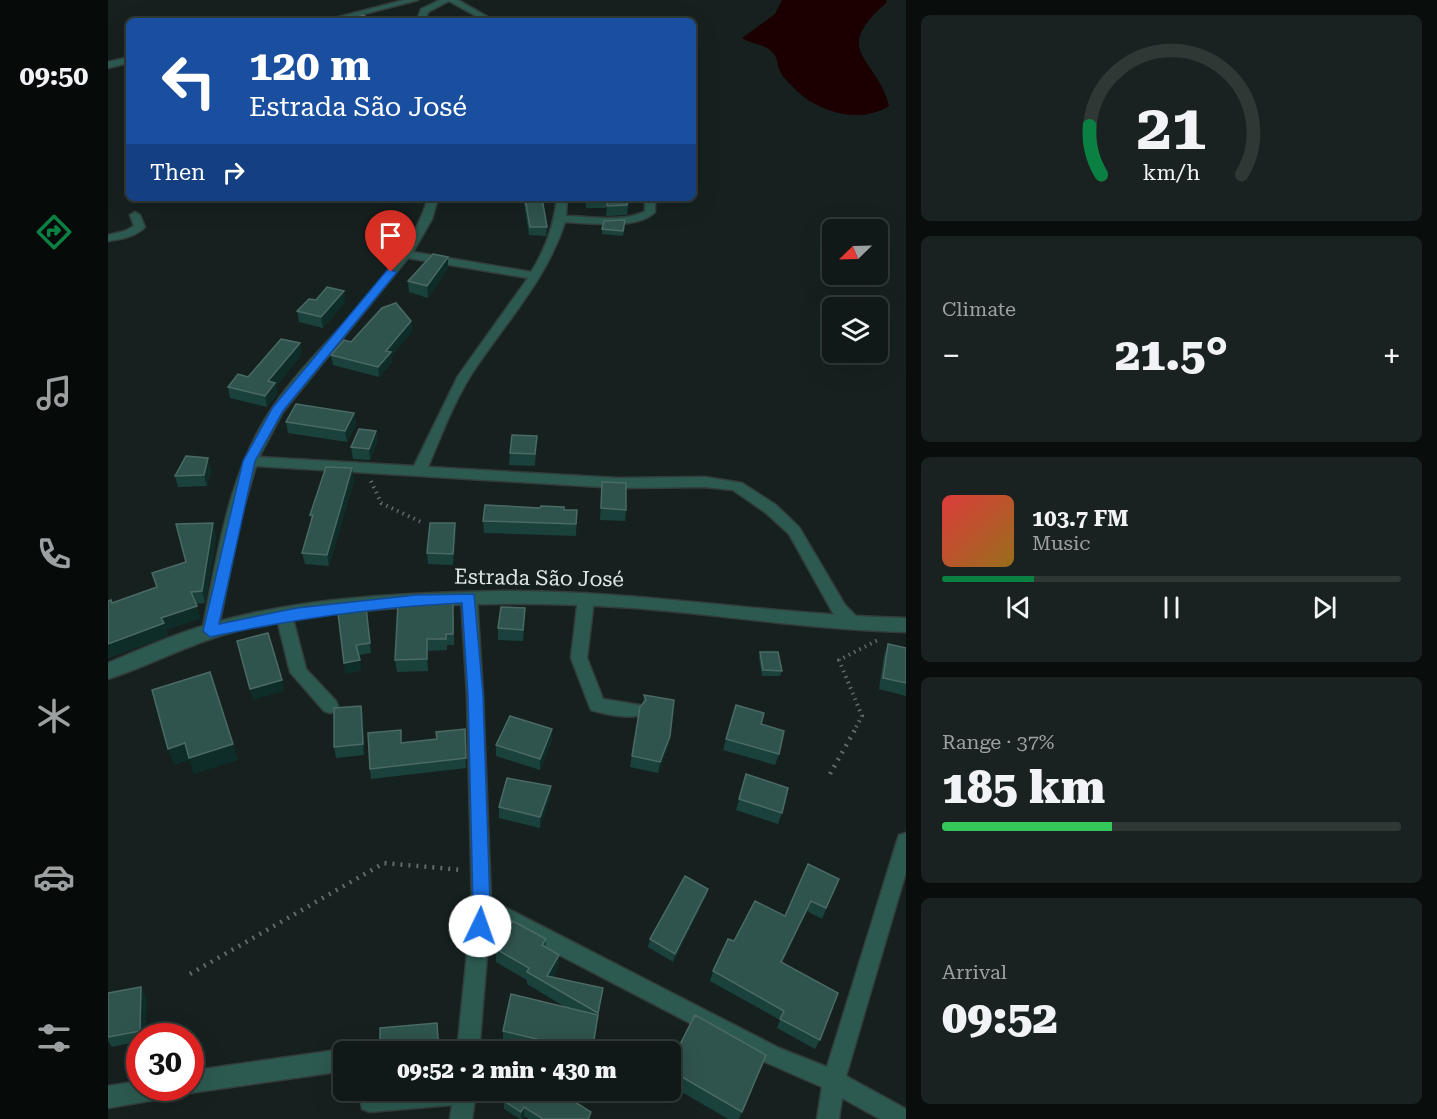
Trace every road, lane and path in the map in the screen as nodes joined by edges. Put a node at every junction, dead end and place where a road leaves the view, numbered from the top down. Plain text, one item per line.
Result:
1 (414, 0) edge
2 (446, 0) edge
3 (452, 0) edge
4 (362, 14) junction
5 (342, 18) edge
6 (368, 18) edge
7 (422, 18) edge
8 (485, 18) edge
9 (126, 61) edge
10 (108, 65) edge
11 (432, 201) edge
12 (562, 201) edge
13 (650, 201) edge
14 (135, 215) dead end
15 (562, 219) junction
16 (108, 238) edge
17 (406, 254) junction
18 (535, 276) junction
19 (249, 461) junction
20 (370, 468) junction
21 (419, 471) junction
22 (423, 523) dead end
23 (469, 598) junction
24 (586, 599) junction
25 (284, 615) junction
26 (857, 625) junction
27 (906, 625) edge
28 (210, 631) junction
29 (887, 636) dead end
30 (108, 671) edge
31 (330, 706) dead end
32 (634, 710) dead end
33 (830, 774) dead end
34 (906, 841) edge
35 (480, 872) junction
36 (482, 905) junction
37 (190, 974) dead end
38 (469, 1041) edge
39 (333, 1062) edge
40 (204, 1080) edge
41 (834, 1081) junction
42 (126, 1094) edge
43 (108, 1097) edge
44 (464, 1101) edge
45 (461, 1119) edge
46 (828, 1119) edge
47 (902, 1119) edge

1 - 4 street
2 - 7 street
3 - 8 street
4 - 5 street
4 - 6 street
9 - 10 street
11 - 17 street
12 - 15 street
13 - 15 street
14 - 16 street
15 - 18 street
17 - 18 street
17 - 19 street
18 - 21 street
19 - 20 street
19 - 28 street
20 - 21 street
20 - 22 path
21 - 26 street
23 - 24 street, Estrada São José
23 - 25 street, Estrada São José
23 - 35 street
24 - 26 street, Estrada São José
24 - 32 street
25 - 28 street, Estrada São José
25 - 31 street
26 - 27 street, Estrada São José
28 - 30 street, Estrada São José
29 - 33 path
34 - 41 street
35 - 36 street
35 - 37 path
36 - 38 street
36 - 41 street
39 - 40 street
41 - 46 street
41 - 47 street
42 - 43 street
44 - 45 street

